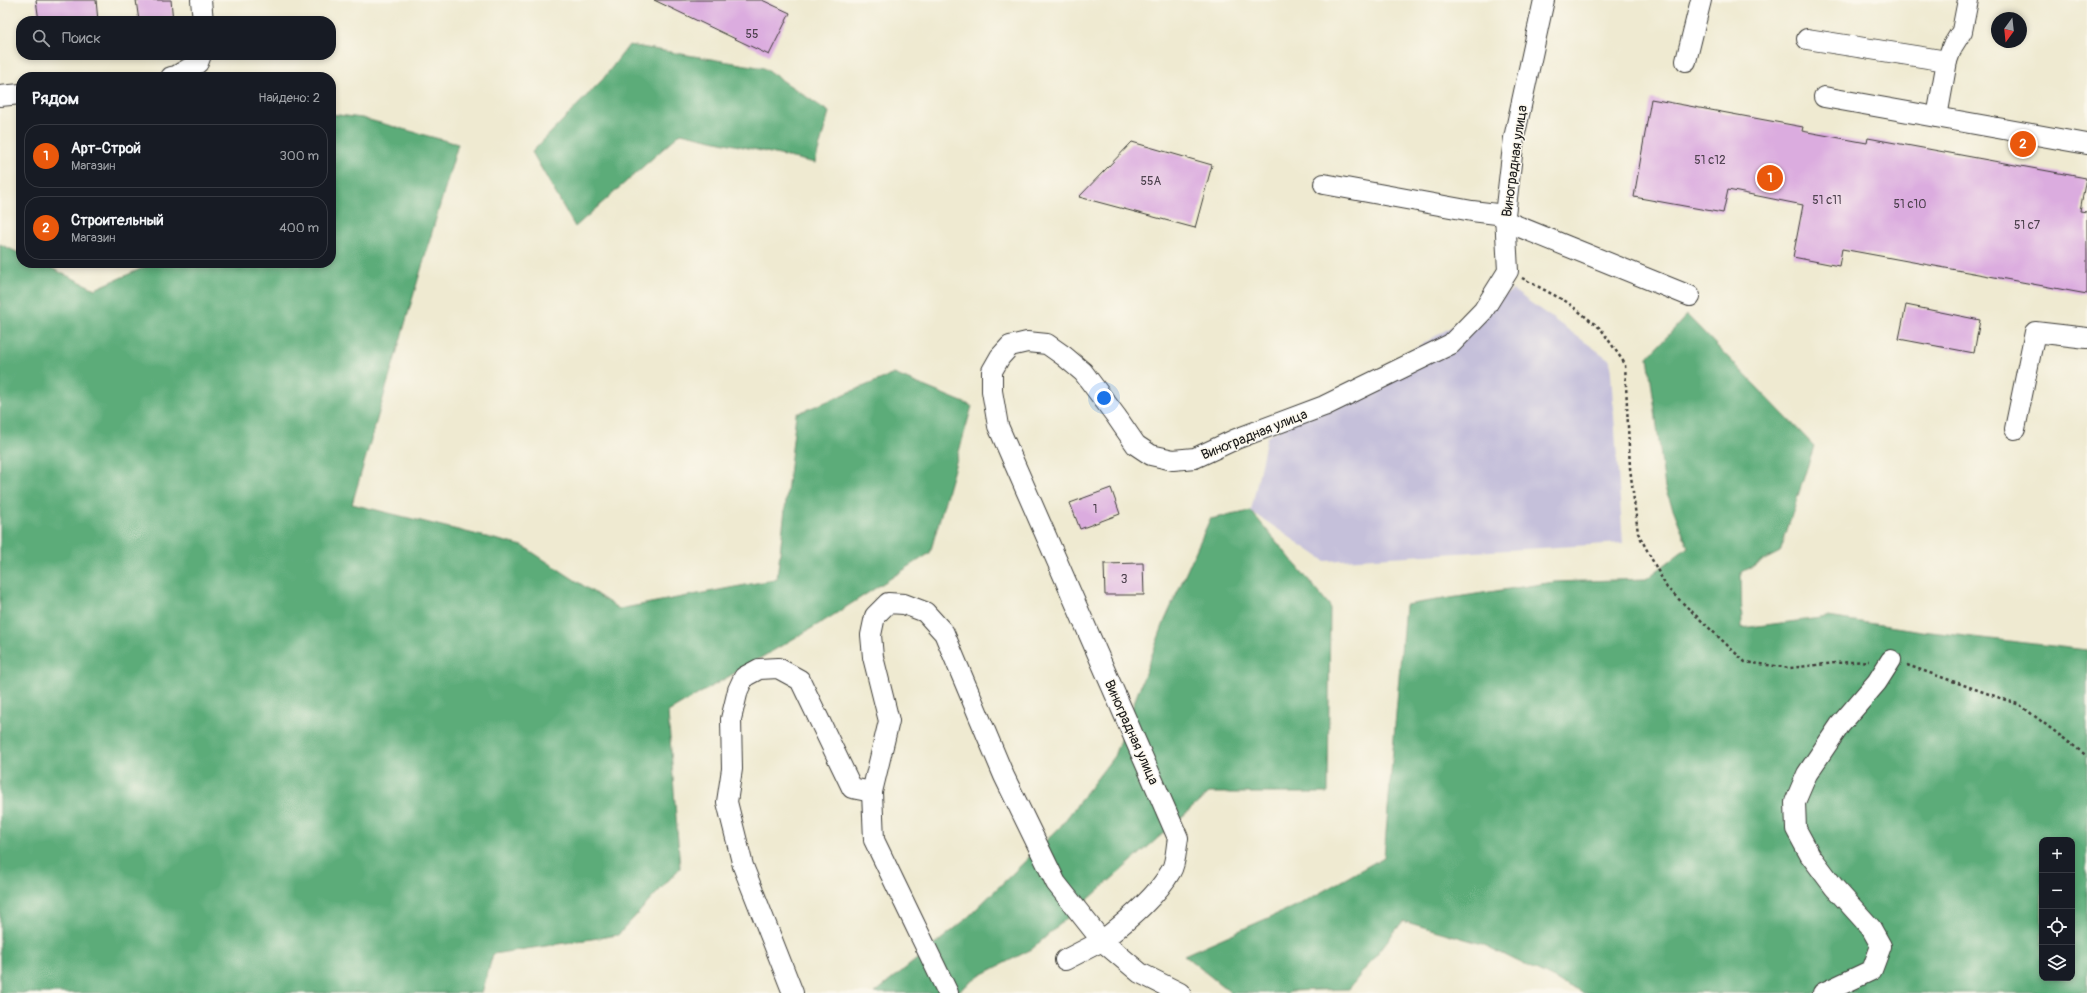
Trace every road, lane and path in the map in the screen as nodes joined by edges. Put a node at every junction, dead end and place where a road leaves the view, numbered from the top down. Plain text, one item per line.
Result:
1 (201, 0) edge
2 (1544, 0) edge
3 (1701, 0) edge
4 (1968, 0) edge
5 (203, 16) edge
6 (1807, 39) dead end
7 (199, 60) edge
8 (1686, 61) dead end
9 (1947, 61) junction
10 (183, 72) edge
11 (16, 94) edge
12 (0, 96) edge
13 (1824, 97) dead end
14 (1937, 117) junction
15 (2087, 144) edge
16 (1324, 184) dead end
17 (1505, 218) junction
18 (1508, 271) junction
19 (1690, 296) dead end
20 (2087, 338) edge
21 (2015, 429) dead end
22 (1891, 660) junction
23 (2087, 756) edge
24 (872, 792) junction
25 (1102, 941) junction
26 (1065, 960) dead end
27 (793, 993) edge
28 (948, 993) edge
29 (1180, 993) edge
30 (1823, 993) edge

1 - 5 lane
2 - 17 lane, Виноградная улица
3 - 8 lane
4 - 9 lane
6 - 9 lane
7 - 10 lane
9 - 14 lane
11 - 12 lane
13 - 14 lane
14 - 15 lane
16 - 17 lane
17 - 18 lane, Виноградная улица
17 - 19 lane
18 - 22 path
18 - 25 lane, Виноградная улица
20 - 21 lane
22 - 23 path
22 - 30 lane
24 - 25 lane
24 - 27 lane
24 - 28 lane
25 - 26 lane, Виноградная улица
25 - 29 lane

